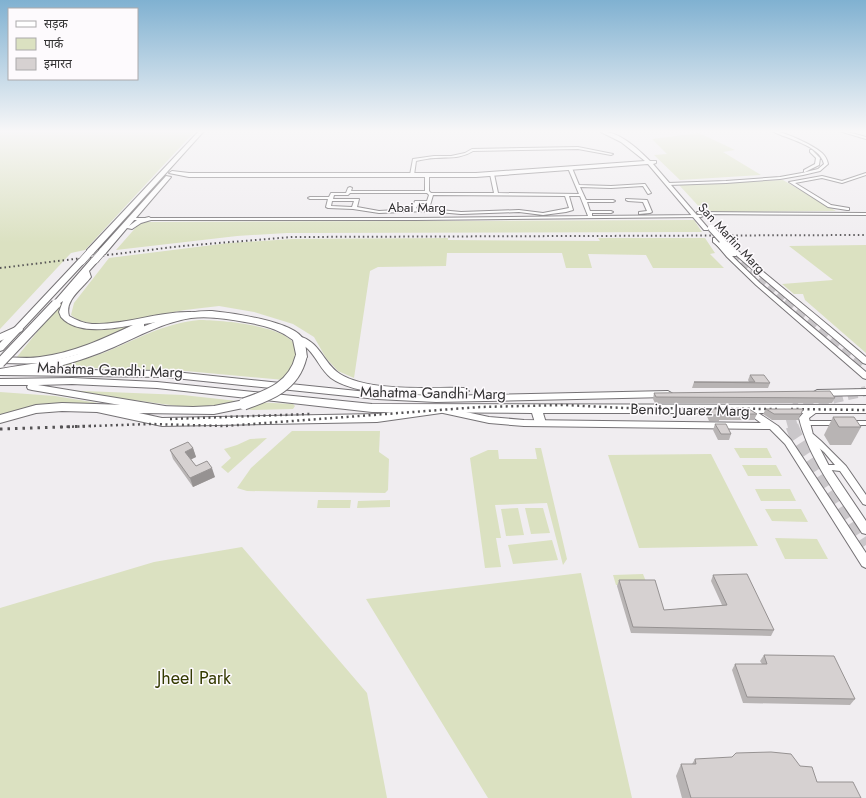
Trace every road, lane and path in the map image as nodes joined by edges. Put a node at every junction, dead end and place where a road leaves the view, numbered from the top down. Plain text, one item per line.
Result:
1 (168, 168) edge
2 (176, 168) edge
3 (413, 168) edge
4 (567, 168) edge
5 (570, 168) edge
6 (656, 168) edge
7 (811, 168) edge
8 (822, 168) edge
9 (492, 174) junction
10 (866, 174) edge
11 (170, 175) junction
12 (412, 175) junction
13 (428, 175) junction
14 (777, 175) junction
15 (798, 176) junction
16 (782, 178) junction
17 (806, 180) junction
18 (671, 183) junction
19 (578, 186) junction
20 (429, 193) junction
21 (649, 193) dead end
22 (496, 194) junction
23 (567, 195) junction
24 (581, 195) junction
25 (332, 196) junction
26 (310, 198) dead end
27 (628, 200) dead end
28 (584, 201) junction
29 (613, 201) dead end
30 (429, 202) junction
31 (354, 208) junction
32 (417, 210) junction
33 (426, 210) junction
34 (866, 210) edge
35 (866, 214) edge
36 (698, 215) junction
37 (866, 217) edge
38 (772, 218) dead end
39 (132, 219) junction
40 (149, 219) junction
41 (719, 240) junction
42 (105, 249) junction
43 (734, 254) tunnel mouth
44 (85, 270) junction
45 (205, 314) junction
46 (174, 316) junction
47 (18, 329) junction
48 (0, 338) edge
49 (298, 339) junction
50 (842, 340) junction
51 (826, 341) junction
52 (0, 348) edge
53 (866, 361) edge
54 (0, 370) edge
55 (866, 376) edge
56 (12, 382) junction
57 (866, 392) edge
58 (803, 393) edge
59 (678, 394) edge
60 (512, 397) junction
61 (748, 408) junction
62 (101, 409) junction
63 (441, 409) junction
64 (816, 409) junction
65 (866, 409) edge
66 (174, 410) junction
67 (537, 410) junction
68 (0, 419) edge
69 (540, 423) junction
70 (805, 423) junction
71 (866, 423) edge
72 (772, 426) junction
73 (808, 435) junction
74 (826, 466) junction
75 (843, 468) junction
76 (866, 502) edge
77 (866, 530) edge
78 (866, 563) edge

1 - 47 main road, bridge
2 - 11 main road
3 - 12 street
4 - 9 street
5 - 19 street
6 - 18 street, San Martin Marg
7 - 14 street
8 - 15 street
9 - 13 street
9 - 22 street
10 - 17 street
11 - 12 street
11 - 39 main road
12 - 13 street
13 - 20 street
14 - 16 street
14 - 18 street
15 - 16 street
15 - 17 street
16 - 18 street
17 - 34 street
18 - 36 street, San Martin Marg
19 - 21 street
19 - 24 street
20 - 22 street
20 - 25 street
20 - 30 street
22 - 23 street
23 - 24 street
23 - 33 street
24 - 28 street
25 - 26 street
25 - 31 street
25 - 31 street
27 - 28 street
28 - 29 street
30 - 32 street
30 - 33 street
31 - 32 street
32 - 33 street
35 - 36 street, Abai Marg
36 - 40 street, Abai Marg
36 - 41 street, San Martin Marg
37 - 38 street
39 - 40 street, Abai Marg
39 - 42 main road
40 - 42 main road
41 - 43 main road
41 - 50 street, San Martin Marg
41 - 51 street, San Martin Marg
42 - 44 main road, bridge
44 - 46 main road
44 - 54 main road, bridge
45 - 46 main road
45 - 49 highway
45 - 54 highway
46 - 54 main road
47 - 48 highway
47 - 52 main road
49 - 60 main road
49 - 66 highway, bridge
50 - 51 street
50 - 53 street, San Martin Marg
51 - 55 street, San Martin Marg
54 - 56 main road, Mahatma Gandhi Marg
54 - 60 main road, Mahatma Gandhi Marg
56 - 63 main road, Mahatma Gandhi Marg
56 - 66 main road
57 - 58 main road
59 - 60 main road, Mahatma Gandhi Marg
61 - 64 main road, Mahatma Gandhi Marg
61 - 67 main road, Mahatma Gandhi Marg
61 - 72 street, Benito Juarez Marg
62 - 63 highway
62 - 66 highway
62 - 68 highway
63 - 67 main road, Mahatma Gandhi Marg
63 - 69 street, Benito Juarez Marg
64 - 65 main road, Mahatma Gandhi Marg
64 - 70 street
67 - 69 main road
69 - 72 street, Benito Juarez Marg
70 - 71 street
70 - 73 street
72 - 78 street, Benito Juarez Marg
73 - 74 street
73 - 75 street
74 - 75 street
74 - 77 street
75 - 76 street

